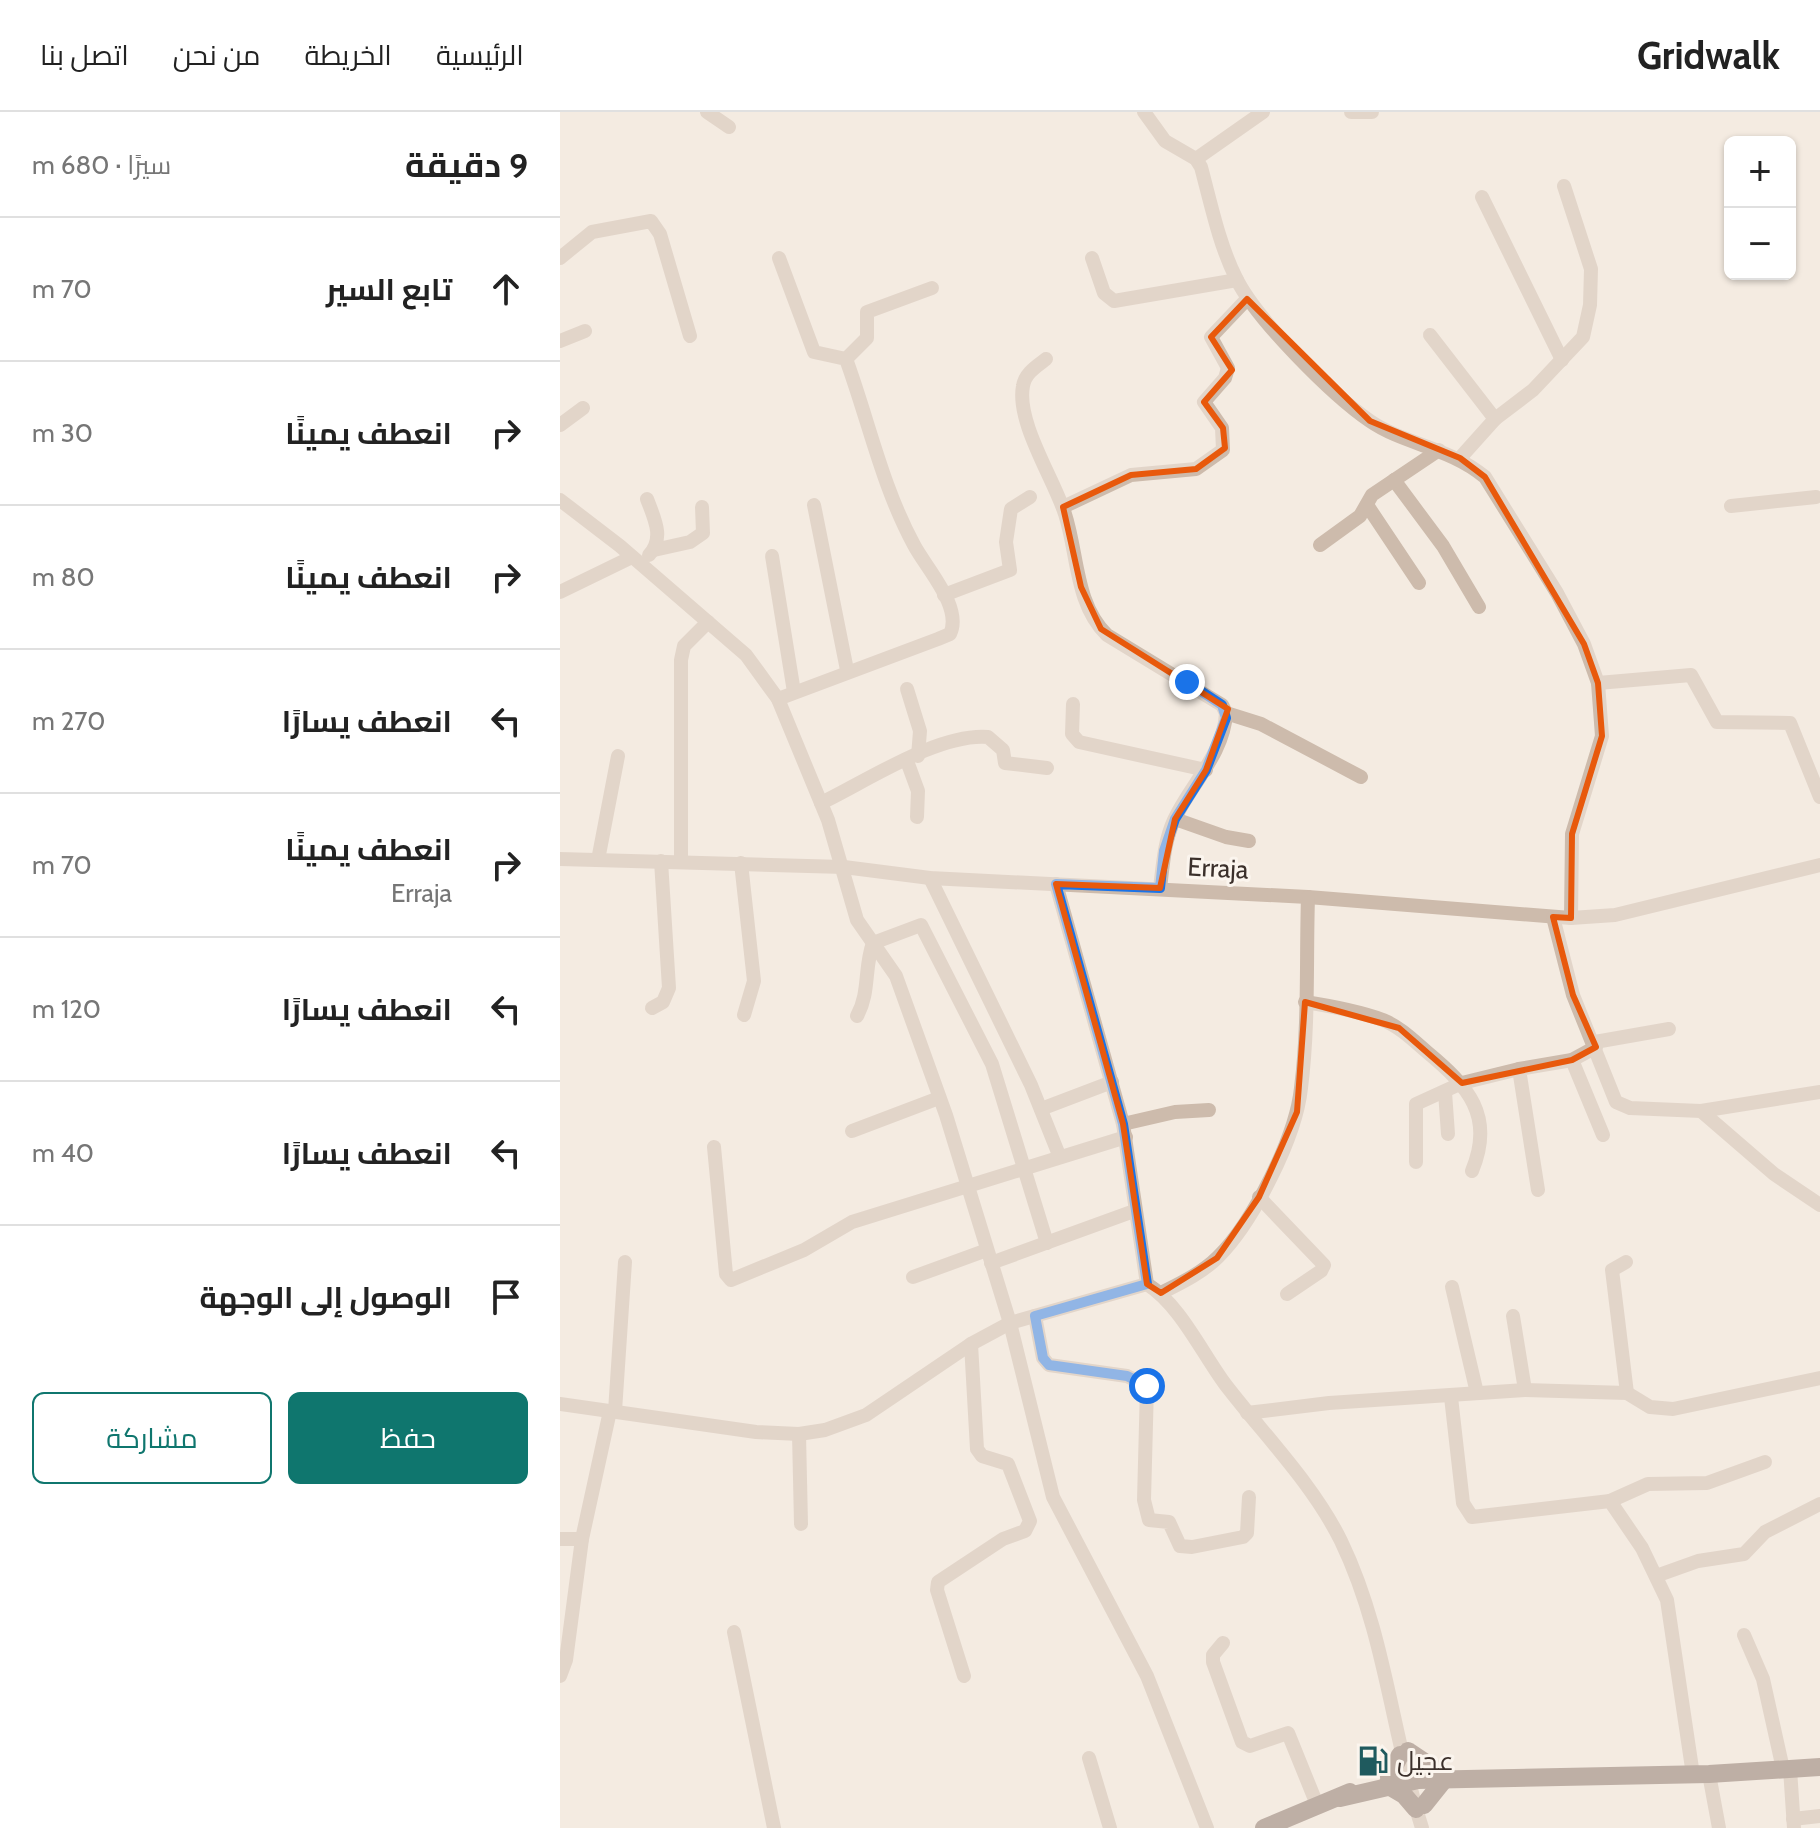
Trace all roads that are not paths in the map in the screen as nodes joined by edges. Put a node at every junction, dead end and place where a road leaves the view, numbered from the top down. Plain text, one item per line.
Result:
1 (707, 112) edge
2 (1144, 112) edge
3 (1263, 112) edge
4 (1351, 112) edge
5 (1372, 112) edge
6 (729, 127) dead end
7 (1196, 159) junction
8 (1564, 186) dead end
9 (1482, 197) dead end
10 (560, 258) edge
11 (779, 258) dead end
12 (1092, 258) dead end
13 (1237, 280) junction
14 (932, 288) dead end
15 (1247, 299) junction
16 (585, 331) dead end
17 (1430, 335) dead end
18 (690, 336) dead end
19 (560, 341) edge
20 (846, 359) junction
21 (1046, 359) dead end
22 (1562, 360) junction
23 (583, 408) dead end
24 (1495, 419) junction
25 (560, 425) edge
26 (1439, 450) junction
27 (1460, 458) junction
28 (1394, 480) junction
29 (1030, 497) dead end
30 (647, 499) dead end
31 (1819, 499) edge
32 (560, 500) edge
33 (814, 505) dead end
34 (1367, 505) junction
35 (1731, 506) dead end
36 (702, 507) dead end
37 (1063, 507) junction
38 (1320, 545) dead end
39 (654, 550) junction
40 (772, 556) dead end
41 (637, 561) junction
42 (1419, 583) dead end
43 (560, 592) edge
44 (944, 595) junction
45 (1479, 607) dead end
46 (708, 622) junction
47 (847, 670) junction
48 (1598, 683) junction
49 (907, 689) dead end
50 (794, 692) junction
51 (778, 699) junction
52 (1073, 704) dead end
53 (1226, 713) junction
54 (618, 756) dead end
55 (912, 758) junction
56 (1047, 768) dead end
57 (1206, 770) junction
58 (1361, 777) dead end
59 (1820, 797) edge
60 (821, 803) junction
61 (917, 817) dead end
62 (1175, 819) junction
63 (1249, 841) dead end
64 (560, 859) edge
65 (598, 860) junction
66 (661, 861) junction
67 (681, 862) junction
68 (741, 863) junction
69 (1820, 865) edge
70 (844, 867) junction
71 (930, 878) junction
72 (1056, 884) junction
73 (1160, 888) junction
74 (1308, 897) junction
75 (1553, 917) junction
76 (1571, 918) junction
77 (873, 943) junction
78 (1305, 1002) junction
79 (652, 1008) dead end
80 (744, 1015) dead end
81 (857, 1016) dead end
82 (1669, 1029) dead end
83 (1596, 1044) junction
84 (1016, 1054) junction
85 (1572, 1060) junction
86 (992, 1064) junction
87 (1519, 1069) junction
88 (1112, 1082) junction
89 (1462, 1083) junction
90 (1445, 1092) junction
91 (1820, 1092) edge
92 (939, 1098) junction
93 (1041, 1109) junction
94 (1209, 1110) dead end
95 (1701, 1111) junction
96 (1124, 1130) junction
97 (852, 1131) dead end
98 (1448, 1134) dead end
99 (1603, 1135) dead end
100 (714, 1147) dead end
101 (1059, 1155) junction
102 (1416, 1162) dead end
103 (1024, 1166) junction
104 (1472, 1171) dead end
105 (966, 1185) junction
106 (1538, 1190) dead end
107 (1259, 1197) junction
108 (1820, 1205) edge
109 (1134, 1211) junction
110 (1047, 1243) junction
111 (989, 1257) junction
112 (625, 1262) dead end
113 (1626, 1262) dead end
114 (913, 1277) dead end
115 (1147, 1284) junction
116 (1452, 1287) dead end
117 (1161, 1293) junction
118 (1287, 1294) dead end
119 (1035, 1316) junction
120 (1513, 1316) dead end
121 (1010, 1323) junction
122 (971, 1344) junction
123 (1820, 1378) edge
124 (1525, 1390) junction
125 (1477, 1393) junction
126 (1627, 1393) junction
127 (1451, 1397) junction
128 (560, 1404) edge
129 (612, 1411) junction
130 (1247, 1413) junction
131 (799, 1434) junction
132 (1765, 1462) dead end
133 (1249, 1497) dead end
134 (1610, 1501) junction
135 (1820, 1504) edge
136 (801, 1524) dead end
137 (560, 1539) edge
138 (582, 1539) junction
139 (1656, 1576) junction
140 (734, 1632) dead end
141 (1744, 1635) dead end
142 (1223, 1643) dead end
143 (560, 1676) edge
144 (964, 1676) dead end
145 (1089, 1758) dead end
146 (1820, 1767) edge
147 (1787, 1769) junction
148 (1404, 1772) junction
149 (1701, 1774) junction
150 (1441, 1775) junction
151 (1318, 1807) junction
152 (1420, 1807) junction
153 (1820, 1816) edge
154 (1794, 1823) edge
155 (774, 1828) edge
156 (1110, 1828) edge
157 (1207, 1828) edge
158 (1264, 1828) edge
159 (1422, 1828) edge
160 (1430, 1828) edge
161 (1719, 1828) edge

1 - 6 street
2 - 7 street
3 - 7 street
4 - 5 street
7 - 13 street
8 - 22 street
9 - 22 street
10 - 18 street
11 - 20 street
12 - 13 street
13 - 15 street
14 - 20 street
15 - 26 street
15 - 37 street
16 - 19 street
17 - 24 street
20 - 44 street
21 - 37 street
22 - 24 street
23 - 25 street
24 - 27 street
26 - 27 street
26 - 28 street
27 - 48 street
28 - 34 street
28 - 45 street
29 - 44 street
30 - 39 street
31 - 35 street
32 - 41 street
33 - 47 street
34 - 38 street
34 - 42 street
36 - 39 street
37 - 53 street
39 - 41 street
40 - 50 street
41 - 43 street
41 - 46 street
44 - 47 street
46 - 51 street
46 - 67 street
47 - 50 street
48 - 59 street
48 - 76 street
49 - 55 street
50 - 51 street
51 - 60 street
52 - 57 street
53 - 57 street
53 - 58 street
54 - 65 street
55 - 56 street
55 - 60 street
55 - 61 street
57 - 62 street
60 - 70 street
62 - 63 street
62 - 73 street
64 - 65 street, Erraja
65 - 66 street, Erraja
66 - 67 street, Erraja
66 - 79 street
67 - 68 street, Erraja
68 - 70 street, Erraja
68 - 80 street
69 - 76 street, Erraja
70 - 71 street, Erraja
70 - 77 street
71 - 72 street, Erraja
71 - 84 street
72 - 73 street, Erraja
72 - 88 street
73 - 74 street, Erraja
74 - 75 street, Erraja
74 - 78 street
75 - 76 street, Erraja
75 - 83 street
77 - 81 street
77 - 86 street
77 - 92 street
78 - 89 street
78 - 107 street
82 - 83 street
83 - 85 street
83 - 95 street
84 - 86 street
84 - 93 street
85 - 87 street
85 - 99 street
86 - 103 street
87 - 89 street
87 - 106 street
88 - 93 street
88 - 96 street
89 - 90 street
89 - 104 street
90 - 98 street
90 - 102 street
91 - 95 street
92 - 97 street
92 - 105 street
93 - 101 street
94 - 96 street
95 - 108 street
96 - 101 street
96 - 109 street
100 - 105 street
101 - 103 street
103 - 105 street
103 - 110 street
105 - 111 street
107 - 117 street
107 - 118 street
109 - 110 street
109 - 115 street
110 - 111 street
111 - 114 street
111 - 121 street
112 - 129 street
113 - 126 street
115 - 117 street
115 - 119 street
116 - 125 street
117 - 130 street
119 - 121 street
119 - 133 street
120 - 124 street
121 - 122 street
121 - 157 street
122 - 131 street
122 - 144 street
123 - 126 street
124 - 125 street
124 - 126 street
125 - 127 street
127 - 130 street
127 - 134 street
128 - 129 street
129 - 131 street
129 - 138 street
130 - 148 street
131 - 136 street
132 - 134 street
134 - 139 street
135 - 139 street
137 - 138 street
138 - 143 street
139 - 149 street
140 - 155 street
141 - 147 street
142 - 151 street
145 - 156 street
146 - 147 main road
147 - 149 main road
147 - 154 street
148 - 150 main road
148 - 150 main road
148 - 151 main road
148 - 152 street
148 - 152 main road
149 - 150 main road
149 - 161 street
150 - 152 main road
151 - 158 main road
152 - 159 street
152 - 160 street
153 - 154 street

